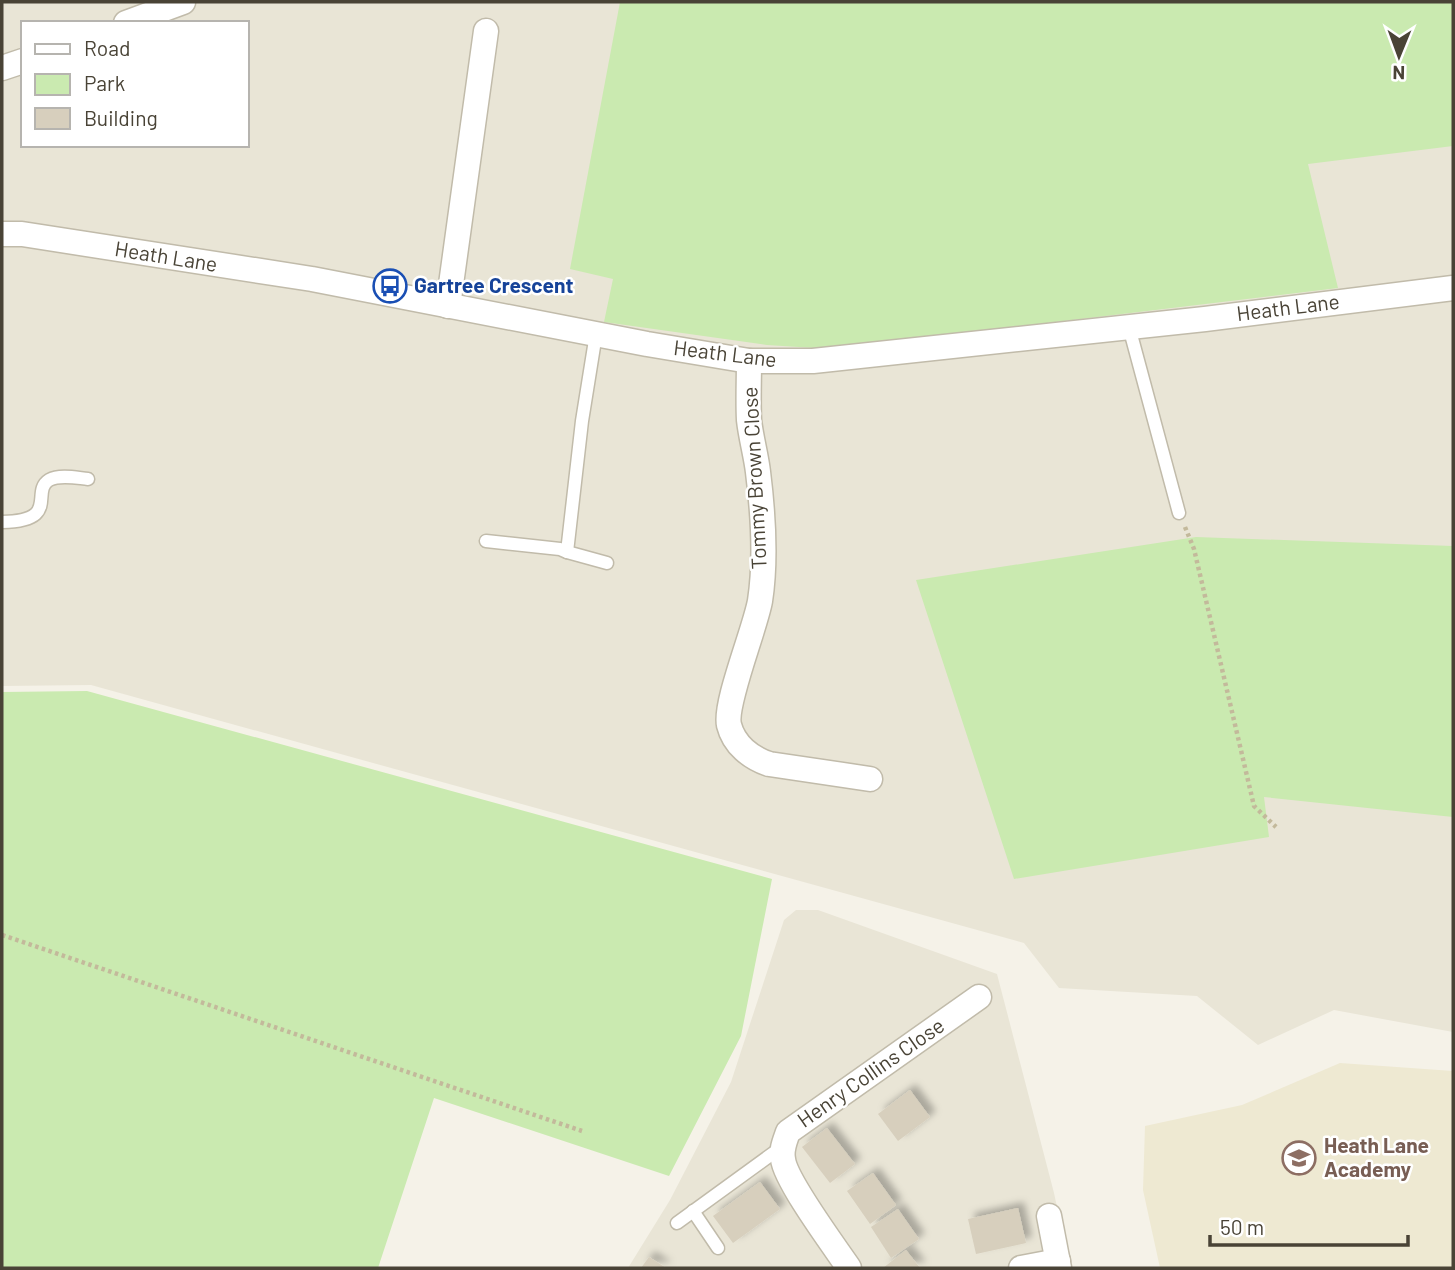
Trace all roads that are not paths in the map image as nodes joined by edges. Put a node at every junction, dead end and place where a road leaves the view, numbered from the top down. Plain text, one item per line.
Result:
1 (183, 2) edge
2 (131, 21) edge
3 (486, 31) dead end
4 (21, 62) edge
5 (2, 68) edge
6 (2, 234) edge
7 (1453, 288) edge
8 (449, 306) junction
9 (1129, 327) junction
10 (596, 334) junction
11 (749, 361) junction
12 (88, 478) dead end
13 (1179, 513) road end
14 (2, 522) edge
15 (486, 541) dead end
16 (567, 552) junction
17 (607, 563) dead end
18 (870, 779) dead end
19 (979, 997) dead end
20 (783, 1146) junction
21 (693, 1211) junction
22 (1049, 1216) dead end
23 (677, 1223) dead end
24 (718, 1248) dead end
25 (1058, 1265) edge
26 (849, 1268) edge
27 (1021, 1268) edge

1 - 2 street
3 - 8 street
4 - 5 street
6 - 8 street, Heath Lane
7 - 9 street, Heath Lane
8 - 10 street, Heath Lane
9 - 11 street, Heath Lane
9 - 13 lane
10 - 11 street, Heath Lane
10 - 16 lane
11 - 18 street, Tommy Brown Close
12 - 14 lane
15 - 16 lane
16 - 17 lane
19 - 20 street, Henry Collins Close
20 - 21 lane
20 - 26 street, Henry Collins Close
21 - 23 lane
21 - 24 lane
22 - 25 street
25 - 27 street

